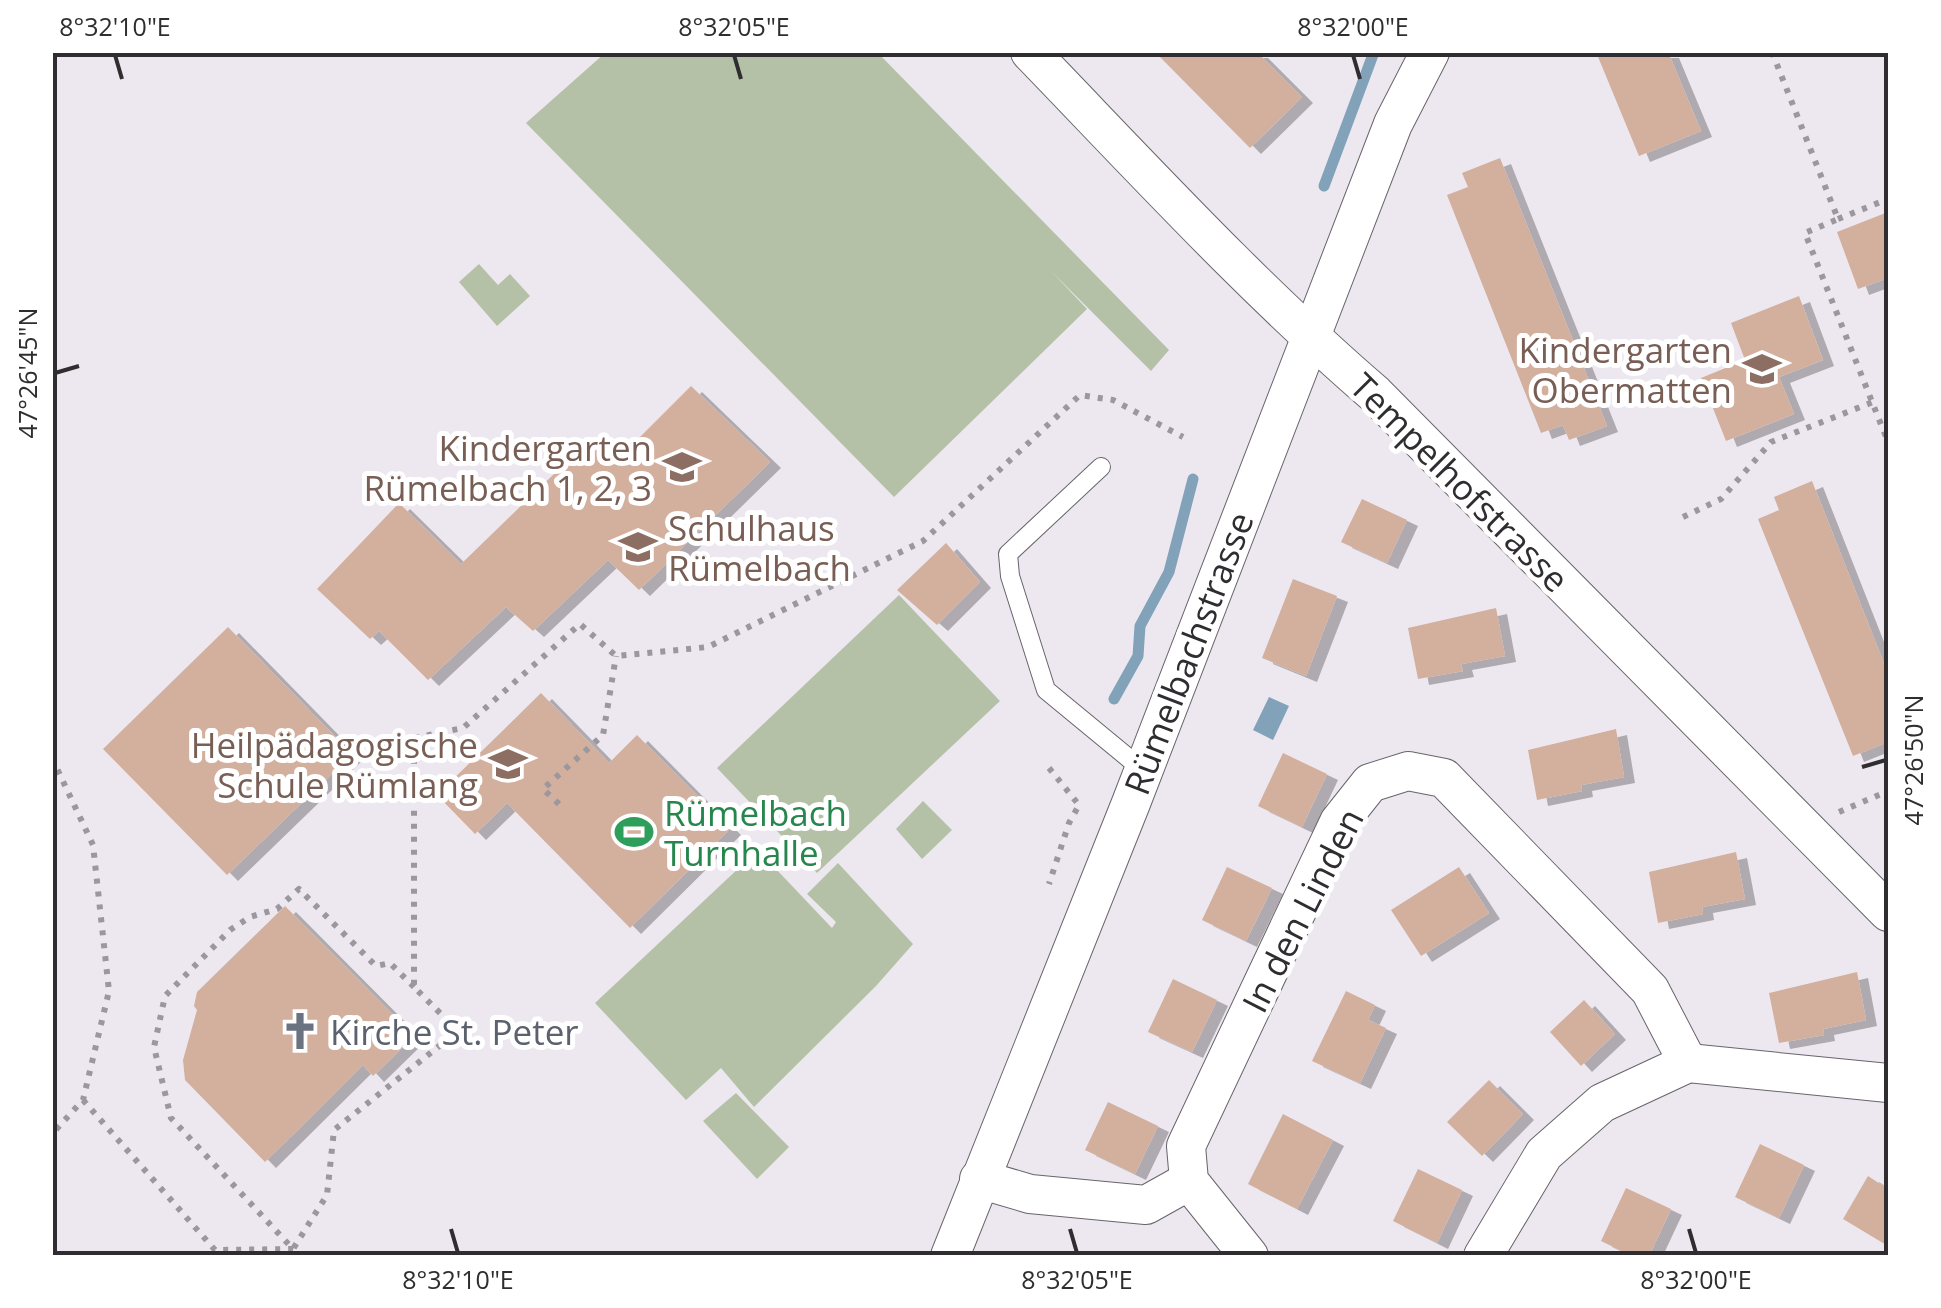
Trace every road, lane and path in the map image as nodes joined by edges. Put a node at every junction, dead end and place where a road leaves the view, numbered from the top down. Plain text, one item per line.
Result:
1 (1030, 52) edge
2 (1430, 52) edge
3 (1772, 52) edge
4 (1888, 198) edge
5 (1838, 219) junction
6 (1308, 336) junction
7 (1873, 402) junction
8 (1183, 437) dead end
9 (1888, 442) edge
10 (1101, 468) dead end
11 (1683, 517) dead end
12 (616, 656) junction
13 (52, 758) edge
14 (1048, 768) dead end
15 (1143, 770) junction
16 (1888, 791) edge
17 (559, 804) dead end
18 (1803, 828) junction
19 (1049, 884) dead end
20 (1888, 912) edge
21 (414, 986) junction
22 (1688, 1063) junction
23 (1888, 1082) edge
24 (83, 1100) junction
25 (52, 1134) edge
26 (979, 1179) junction
27 (1189, 1181) junction
28 (293, 1249) junction
29 (302, 1256) edge
30 (950, 1256) edge
31 (1248, 1256) edge
32 (1483, 1256) edge

1 - 6 street, Tempelhofstrasse
2 - 6 street, Rümelbachstrasse
3 - 5 path
4 - 5 path
5 - 7 path
6 - 15 street, Rümelbachstrasse
6 - 18 street, Tempelhofstrasse
7 - 9 path
7 - 11 path
8 - 12 path
10 - 15 lane
12 - 17 path
12 - 21 path
13 - 24 path
14 - 19 path
15 - 26 street, Rümelbachstrasse
16 - 18 path
18 - 20 street, Tempelhofstrasse
21 - 28 path
21 - 28 path
22 - 23 street
22 - 27 street, In den Linden
22 - 32 street
24 - 25 path
24 - 28 path
26 - 27 street
26 - 30 street, Rümelbachstrasse
27 - 31 street
28 - 29 path

